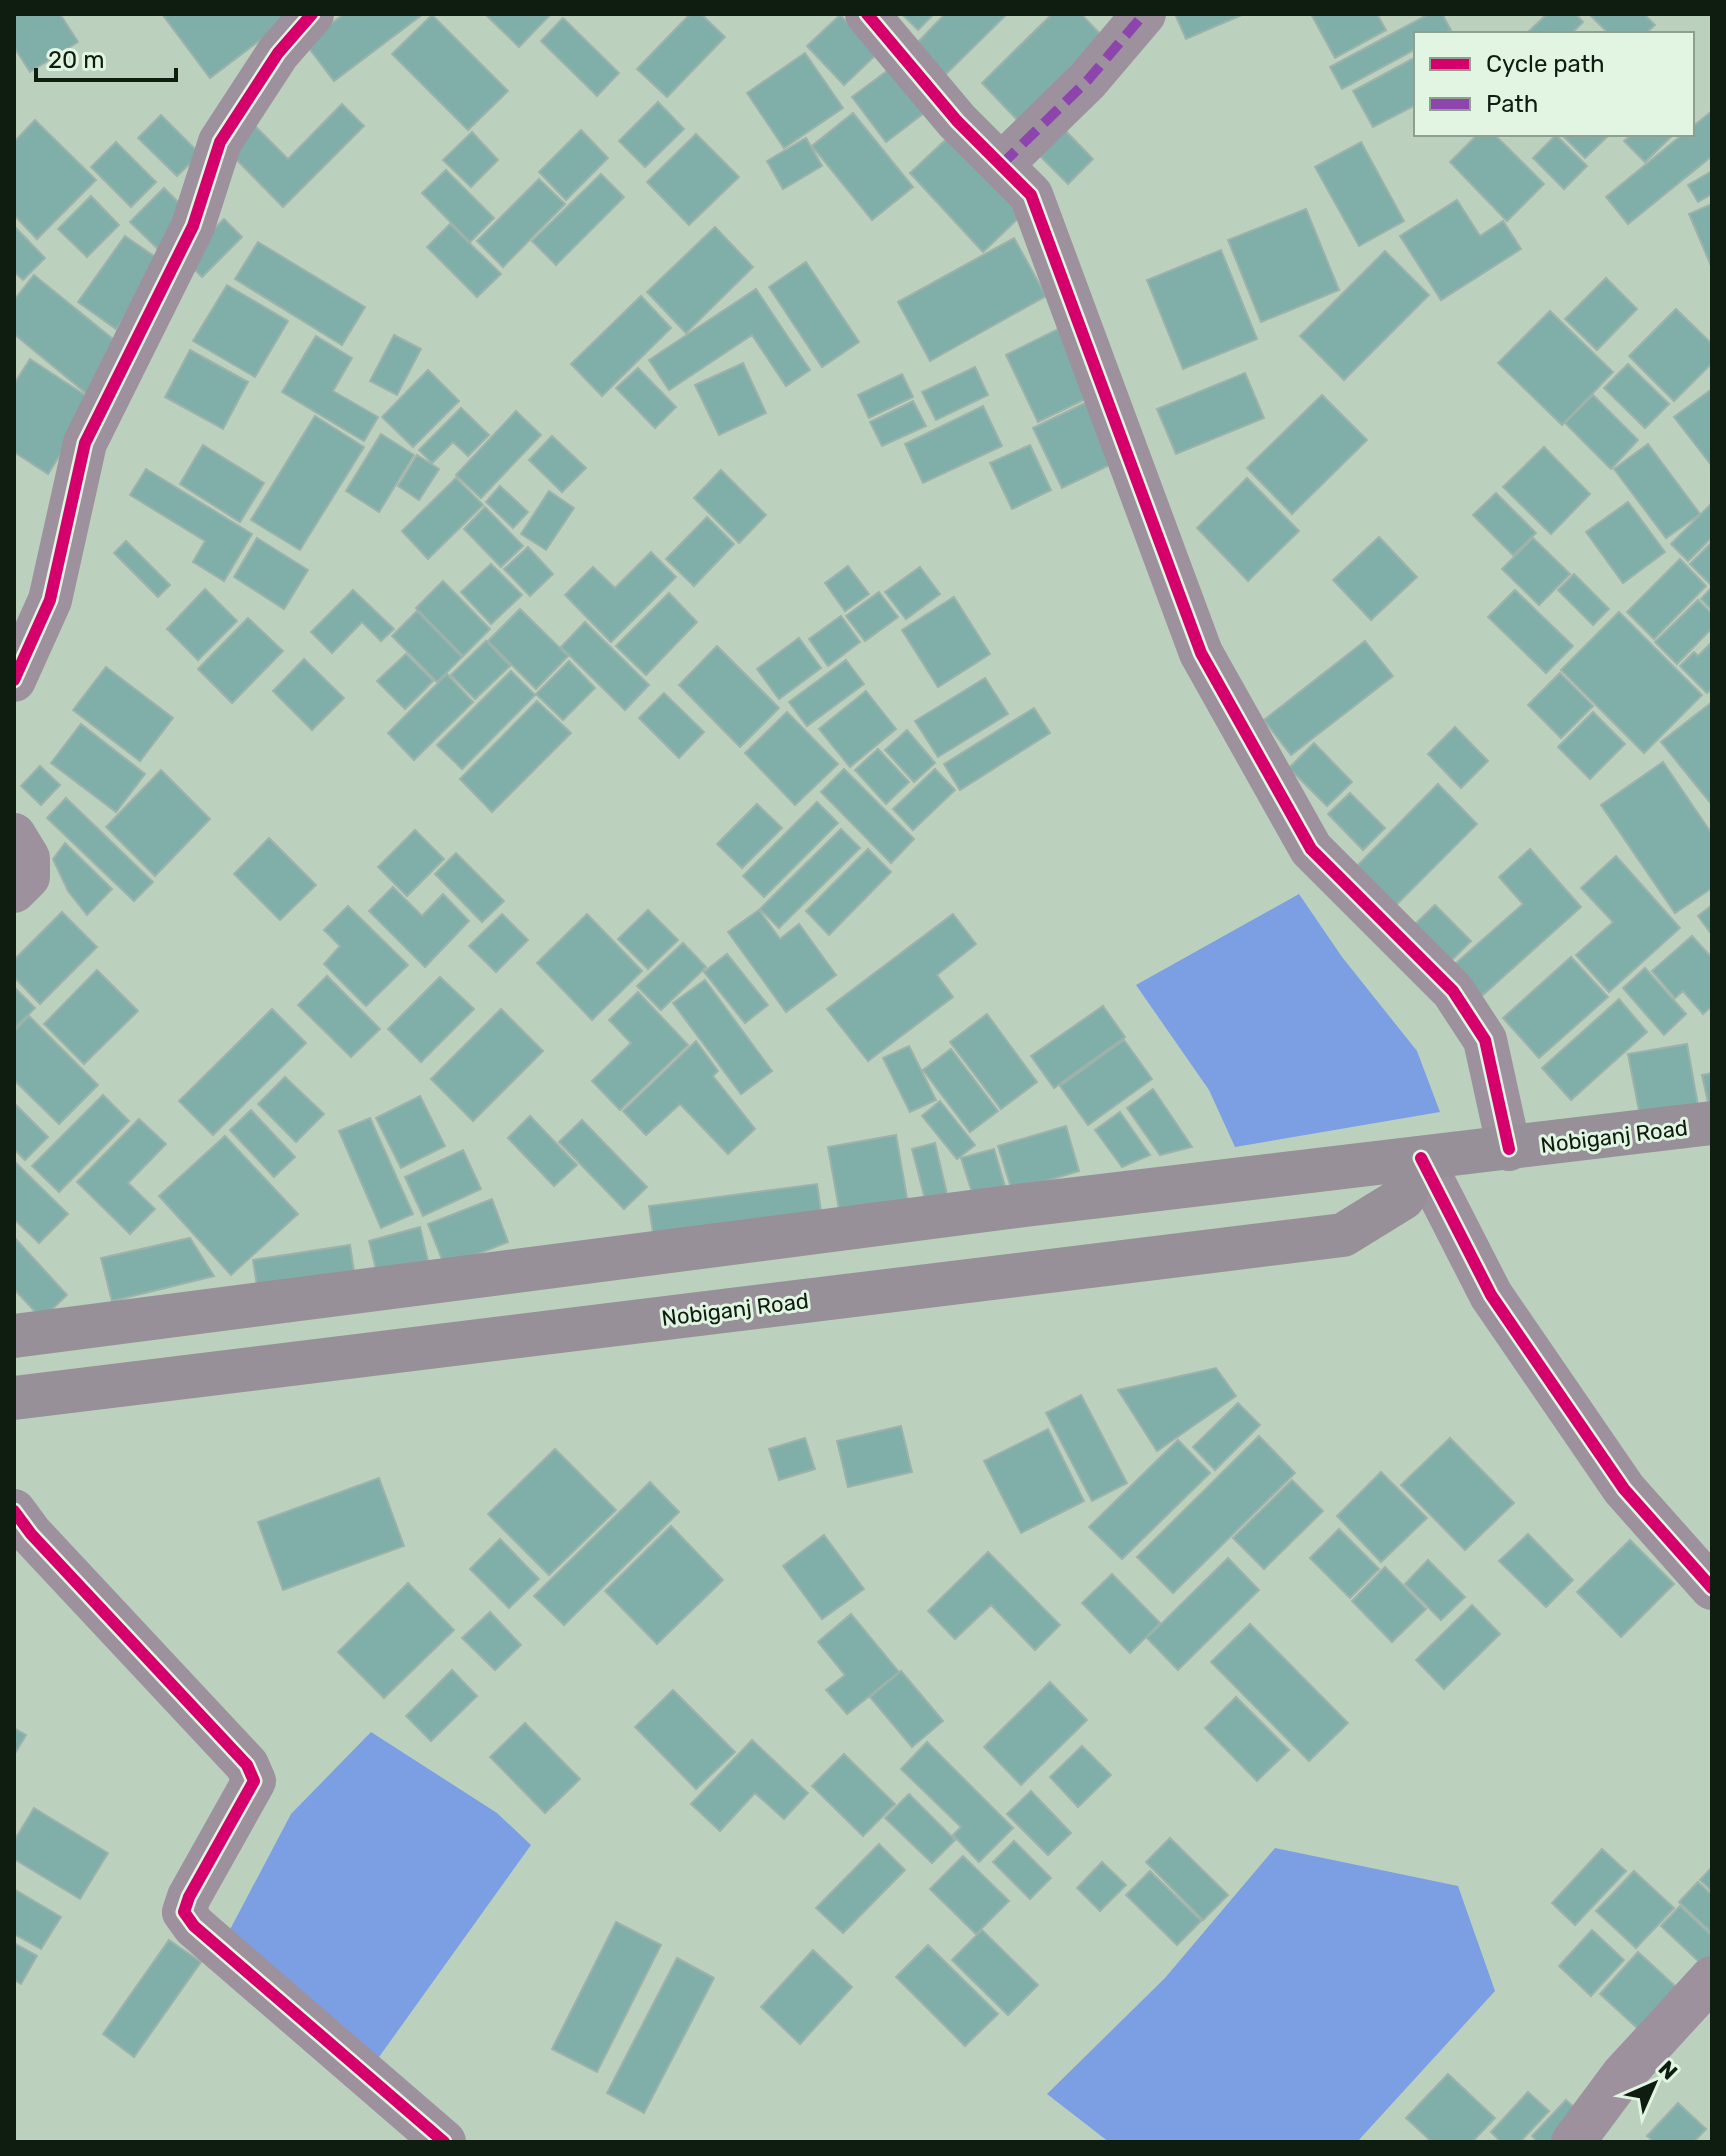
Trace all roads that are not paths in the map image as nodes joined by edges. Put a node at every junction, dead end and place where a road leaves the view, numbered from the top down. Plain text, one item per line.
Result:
1 (312, 14) edge
2 (867, 14) edge
3 (1144, 14) edge
4 (1001, 165) junction
5 (14, 680) edge
6 (14, 835) edge
7 (14, 891) edge
8 (1712, 1123) edge
9 (1509, 1149) junction
10 (1421, 1158) junction
11 (14, 1336) edge
12 (14, 1398) edge
13 (14, 1511) edge
14 (1712, 1588) edge
15 (1712, 1978) edge
16 (444, 2142) edge
17 (1573, 2142) edge

1 - 5 street
2 - 4 street
3 - 4 street
4 - 9 street
6 - 7 street
8 - 9 main road, Nobiganj Road
9 - 10 main road, Nobiganj Road
10 - 11 main road, Nobiganj Road
10 - 12 main road, Nobiganj Road
10 - 14 street
13 - 16 street
15 - 17 street

